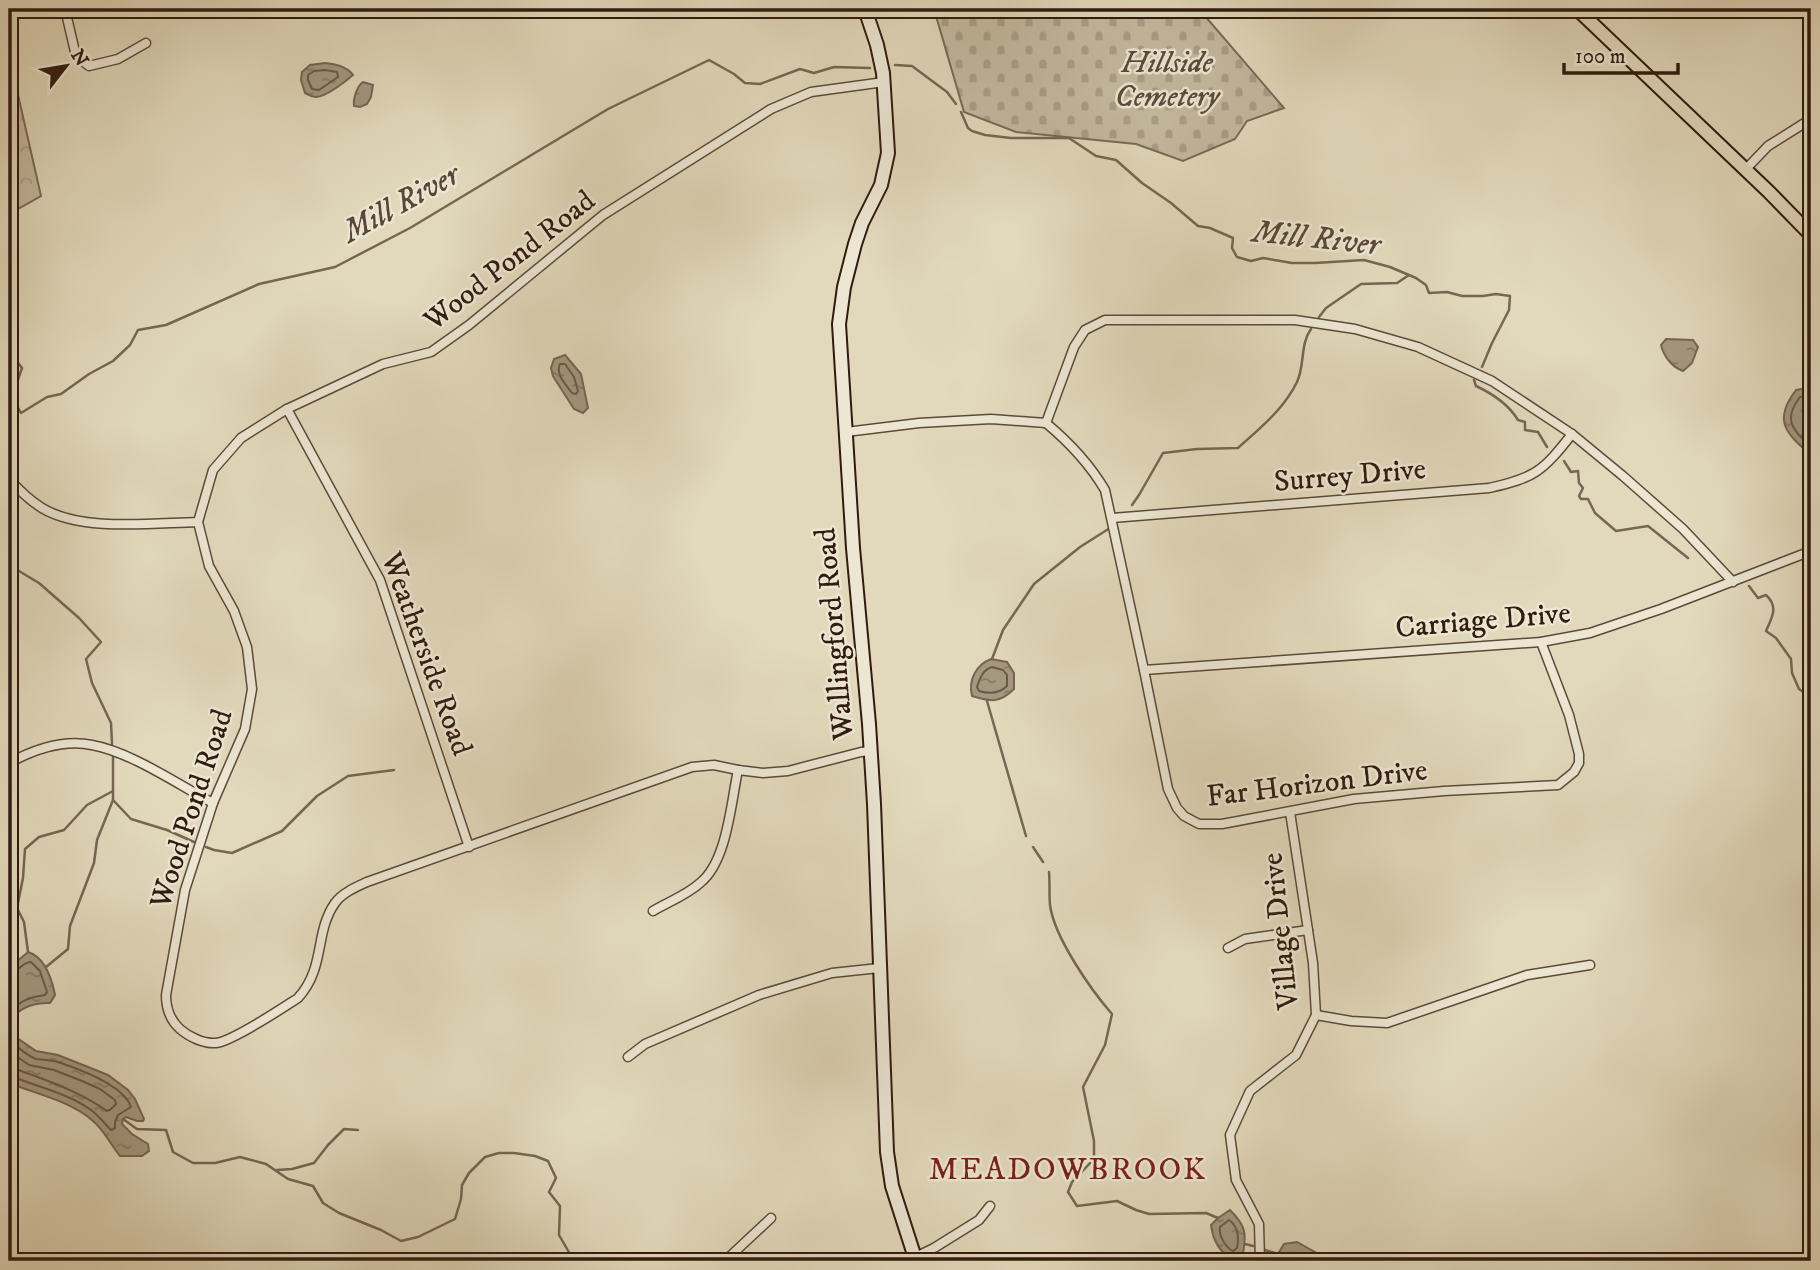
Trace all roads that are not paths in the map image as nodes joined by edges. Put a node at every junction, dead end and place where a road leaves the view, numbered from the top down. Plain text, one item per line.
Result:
1 (65, 9) edge
2 (865, 9) edge
3 (1577, 9) edge
4 (146, 43) dead end
5 (884, 82) junction
6 (1811, 119) edge
7 (1746, 169) junction
8 (1811, 235) edge
9 (287, 409) junction
10 (1046, 423) junction
11 (846, 432) junction
12 (1572, 434) junction
13 (9, 479) edge
14 (1112, 518) junction
15 (198, 522) junction
16 (1811, 551) edge
17 (1733, 582) junction
18 (1541, 642) junction
19 (1144, 670) junction
20 (871, 751) junction
21 (9, 763) edge
22 (738, 770) junction
23 (213, 803) junction
24 (1290, 811) junction
25 (469, 846) junction
26 (653, 911) dead end
27 (1308, 930) junction
28 (1228, 947) dead end
29 (1590, 965) dead end
30 (879, 968) junction
31 (1316, 1015) junction
32 (628, 1057) dead end
33 (990, 1206) dead end
34 (771, 1218) dead end
35 (915, 1259) edge
36 (725, 1261) edge
37 (1259, 1261) edge

1 - 4 street
2 - 5 street, Wallingford Road
3 - 7 main road
5 - 9 street, Wood Pond Road
5 - 11 street, Wallingford Road
6 - 7 street
7 - 8 main road
9 - 15 street, Wood Pond Road
9 - 25 street, Weatherside Road
10 - 11 street
10 - 12 street
10 - 14 street, Far Horizon Drive
11 - 20 street, Wallingford Road
12 - 14 street, Surrey Drive
12 - 17 street
13 - 15 street
14 - 19 street, Far Horizon Drive
15 - 23 street, Wood Pond Road
16 - 17 street, Carriage Drive
17 - 18 street, Carriage Drive
18 - 19 street, Carriage Drive
18 - 24 street, Far Horizon Drive
19 - 24 street, Far Horizon Drive
20 - 22 street, Wood Pond Road
20 - 30 street, Wallingford Road
21 - 23 street
22 - 25 street, Wood Pond Road
22 - 26 street
23 - 25 street, Wood Pond Road
24 - 27 street, Village Drive
27 - 28 street
27 - 31 street, Village Drive
29 - 31 street
30 - 32 street
30 - 35 street, Wallingford Road
31 - 37 street, Village Drive
33 - 35 street
34 - 36 street

